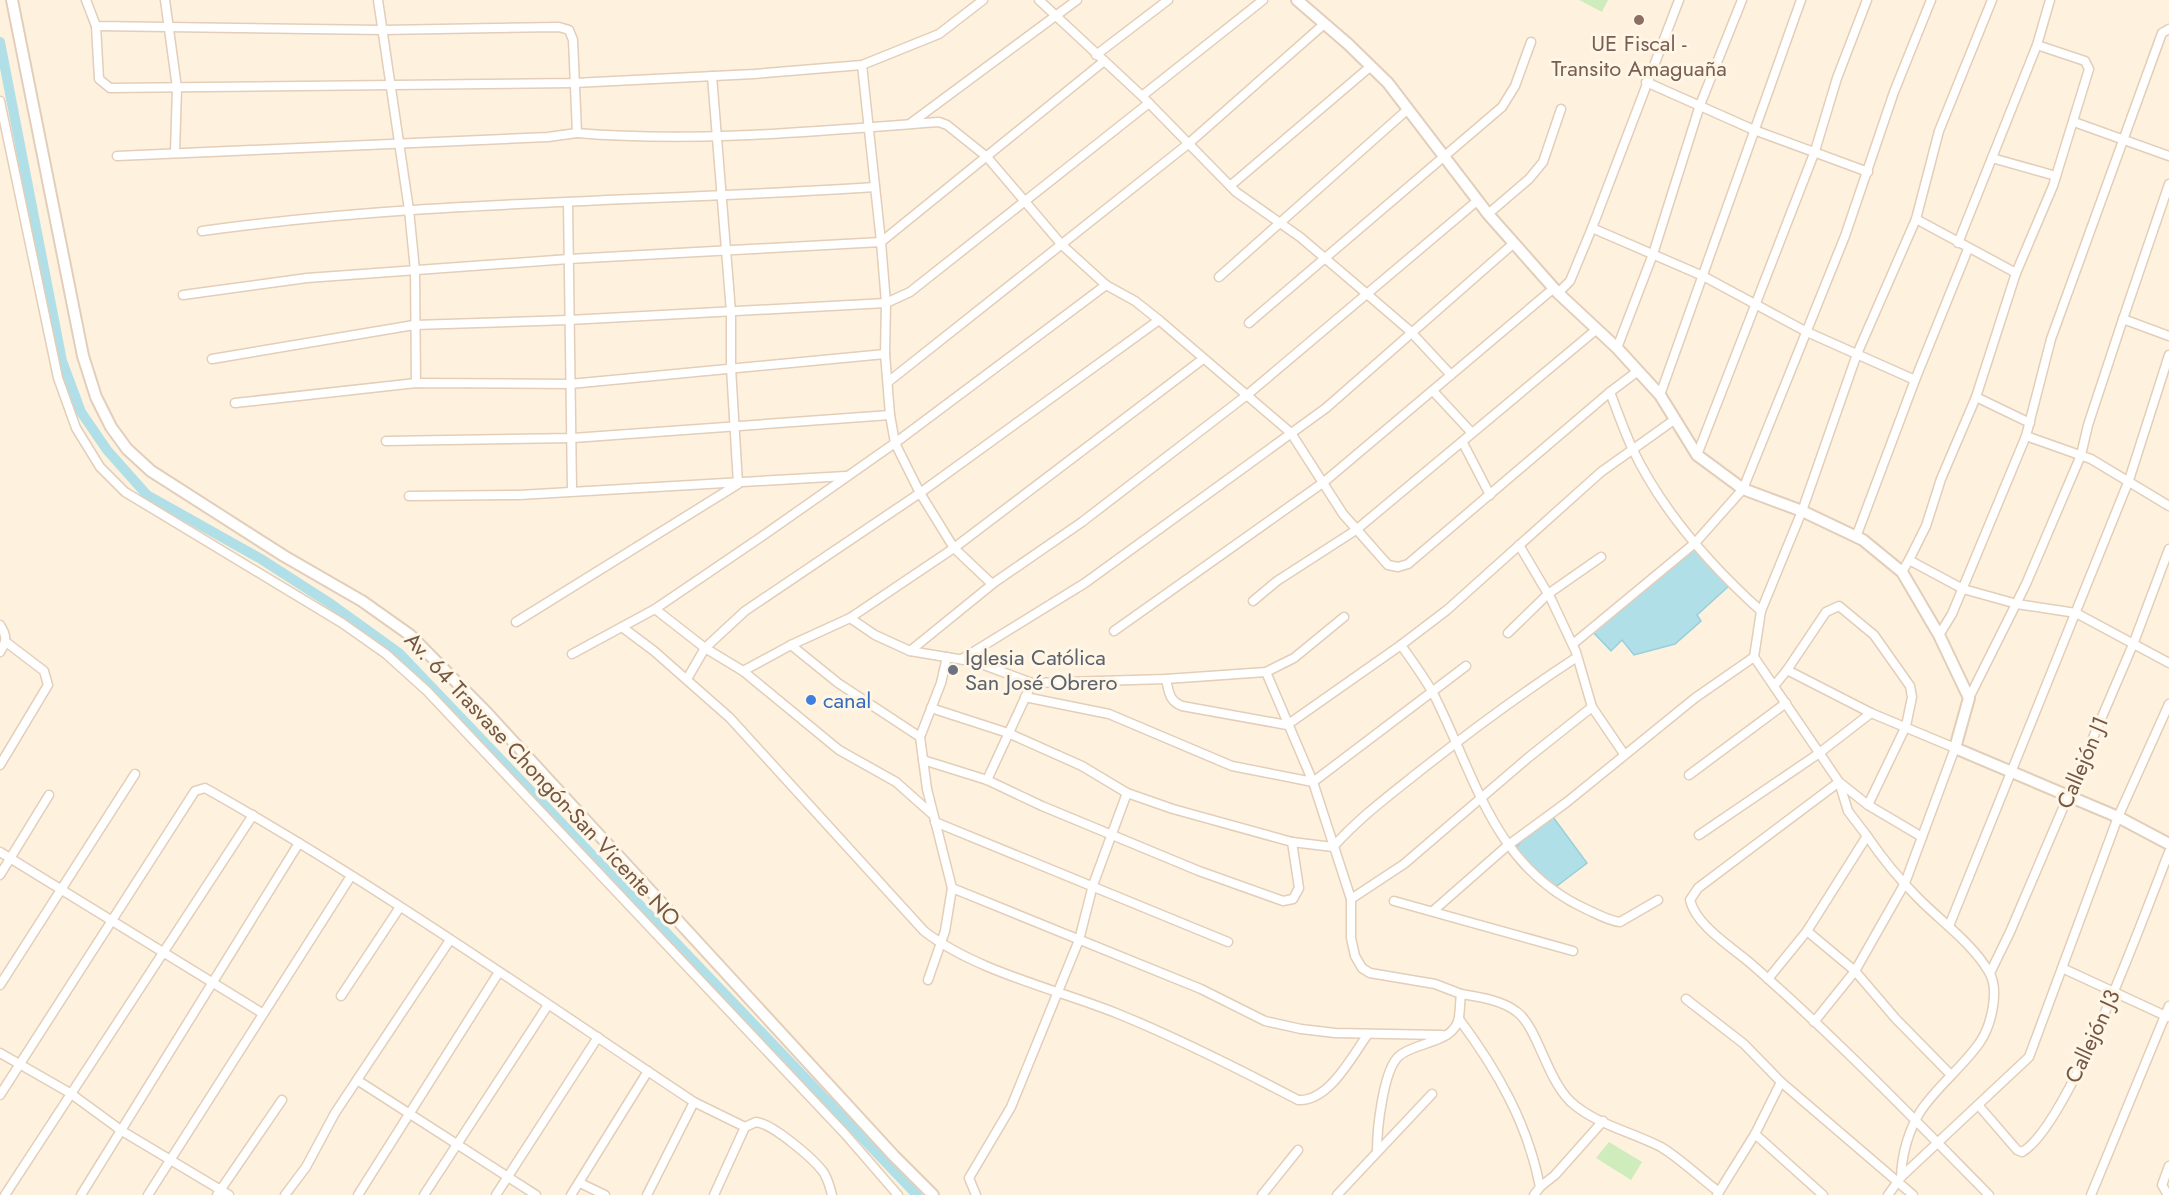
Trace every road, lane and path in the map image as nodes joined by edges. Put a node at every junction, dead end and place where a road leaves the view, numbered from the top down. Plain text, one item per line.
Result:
1 (12, 0) edge
2 (86, 0) edge
3 (165, 0) edge
4 (378, 0) edge
5 (983, 0) edge
6 (1039, 0) edge
7 (1077, 0) edge
8 (1168, 0) edge
9 (1263, 0) edge
10 (1297, 0) edge
11 (1679, 0) edge
12 (1742, 0) edge
13 (1801, 0) edge
14 (1867, 0) edge
15 (1931, 0) edge
16 (1992, 0) edge
17 (2050, 0) edge
18 (1057, 16) junction
19 (1323, 25) junction
20 (96, 26) junction
21 (170, 26) junction
22 (2169, 29) edge
23 (383, 30) junction
24 (1531, 42) dead end
25 (2037, 45) junction
26 (1100, 59) junction
27 (862, 65) junction
28 (1371, 66) junction
29 (712, 76) junction
30 (1646, 82) junction
31 (574, 83) junction
32 (391, 87) junction
33 (177, 88) junction
34 (1142, 96) junction
35 (0, 101) edge
36 (1149, 103) junction
37 (1700, 105) junction
38 (1407, 110) junction
39 (1561, 110) dead end
40 (2074, 122) junction
41 (909, 124) junction
42 (870, 129) junction
43 (1754, 130) junction
44 (578, 133) junction
45 (716, 136) junction
46 (399, 142) junction
47 (2123, 142) junction
48 (1188, 144) junction
49 (1815, 151) junction
50 (175, 153) junction
51 (117, 156) dead end
52 (2169, 156) edge
53 (987, 157) junction
54 (1443, 158) junction
55 (1992, 158) junction
56 (1868, 172) junction
57 (2056, 176) junction
58 (2169, 184) edge
59 (1230, 186) junction
60 (875, 188) junction
61 (721, 198) junction
62 (1025, 200) junction
63 (1477, 201) junction
64 (568, 203) junction
65 (410, 210) junction
66 (1488, 214) junction
67 (1916, 219) junction
68 (1279, 222) junction
69 (1592, 228) junction
70 (202, 231) dead end
71 (880, 242) junction
72 (1514, 243) junction
73 (1958, 243) junction
74 (1062, 245) junction
75 (1968, 249) junction
76 (726, 253) junction
77 (1653, 254) junction
78 (1325, 258) junction
79 (569, 259) junction
80 (415, 270) junction
81 (2016, 273) junction
82 (1703, 276) junction
83 (1219, 277) dead end
84 (1106, 285) junction
85 (1556, 290) junction
86 (1367, 294) junction
87 (183, 295) dead end
88 (886, 303) junction
89 (1756, 304) junction
90 (731, 312) junction
91 (2123, 319) junction
92 (569, 320) junction
93 (1159, 320) junction
94 (1249, 323) dead end
95 (414, 325) junction
96 (1598, 329) junction
97 (1807, 332) junction
98 (1412, 333) junction
99 (2169, 336) edge
100 (1617, 348) junction
101 (885, 354) junction
102 (1857, 354) junction
103 (2169, 356) edge
104 (212, 359) dead end
105 (1203, 359) junction
106 (731, 368) junction
107 (1638, 371) junction
108 (1451, 375) junction
109 (1915, 380) junction
110 (888, 382) junction
111 (416, 383) junction
112 (570, 384) junction
113 (1434, 390) junction
114 (1610, 392) junction
115 (1247, 395) junction
116 (1660, 395) junction
117 (1976, 398) junction
118 (235, 404) dead end
119 (890, 415) junction
120 (1674, 420) junction
121 (2030, 423) junction
122 (734, 426) junction
123 (1472, 432) junction
124 (1291, 433) junction
125 (2026, 436) junction
126 (573, 438) junction
127 (386, 441) dead end
128 (895, 443) junction
129 (1463, 443) junction
130 (1633, 449) junction
131 (1697, 454) junction
132 (2081, 455) junction
133 (849, 476) junction
134 (2129, 480) junction
135 (1323, 482) junction
136 (738, 484) junction
137 (1743, 489) junction
138 (572, 490) junction
139 (920, 493) junction
140 (1490, 495) junction
141 (409, 496) dead end
142 (2169, 506) edge
143 (1802, 511) junction
144 (1356, 530) junction
145 (1856, 537) junction
146 (1695, 543) junction
147 (1519, 545) junction
148 (954, 548) junction
149 (2169, 549) edge
150 (1601, 557) dead end
151 (1909, 560) junction
152 (1902, 572) junction
153 (992, 584) junction
154 (1963, 589) junction
155 (1548, 594) junction
156 (1253, 601) dead end
157 (2017, 604) junction
158 (655, 609) junction
159 (1761, 611) junction
160 (2076, 613) junction
161 (1344, 617) dead end
162 (850, 618) junction
163 (516, 622) dead end
164 (0, 625) edge
165 (622, 627) junction
166 (1114, 631) dead end
167 (1508, 633) dead end
168 (1939, 635) junction
169 (6, 642) junction
170 (2134, 642) junction
171 (1573, 644) junction
172 (791, 645) junction
173 (1401, 645) junction
174 (705, 648) junction
175 (910, 651) junction
176 (0, 652) edge
177 (572, 654) dead end
178 (947, 657) junction
179 (1577, 657) junction
180 (1754, 657) junction
181 (963, 659) junction
182 (2169, 663) edge
183 (1466, 666) dead end
184 (1787, 670) junction
185 (743, 672) junction
186 (1266, 672) junction
187 (687, 679) junction
188 (1166, 679) junction
189 (1032, 683) junction
190 (1774, 686) junction
191 (1432, 692) junction
192 (1025, 697) junction
193 (1969, 698) junction
194 (1786, 703) junction
195 (2169, 704) edge
196 (1593, 707) junction
197 (931, 708) junction
198 (1871, 713) junction
199 (1287, 725) junction
200 (1906, 726) junction
201 (1008, 733) junction
202 (920, 737) junction
203 (1456, 742) junction
204 (1955, 748) junction
205 (1624, 754) junction
206 (1818, 754) junction
207 (923, 760) junction
208 (0, 765) edge
209 (2012, 772) junction
210 (135, 774) dead end
211 (1689, 775) dead end
212 (987, 780) junction
213 (1313, 782) junction
214 (1839, 782) junction
215 (1127, 793) junction
216 (50, 795) dead end
217 (2067, 796) junction
218 (1480, 798) junction
219 (1868, 806) junction
220 (252, 815) junction
221 (2118, 817) junction
222 (934, 818) junction
223 (1110, 833) junction
224 (1699, 836) dead end
225 (1867, 836) junction
226 (1922, 837) junction
227 (1292, 842) junction
228 (299, 843) junction
229 (2169, 844) edge
230 (1507, 846) junction
231 (1333, 847) junction
232 (0, 852) edge
233 (2169, 852) edge
234 (10, 858) junction
235 (0, 875) edge
236 (351, 876) junction
237 (1905, 883) junction
238 (1093, 885) junction
239 (952, 888) junction
240 (61, 891) junction
241 (1351, 899) junction
242 (1658, 900) dead end
243 (1394, 901) dead end
244 (400, 907) junction
245 (1433, 911) junction
246 (112, 920) junction
247 (1949, 926) junction
248 (1807, 931) junction
249 (450, 940) junction
250 (1079, 940) junction
251 (1228, 942) dead end
252 (941, 945) junction
253 (162, 951) junction
254 (1573, 951) dead end
255 (2062, 968) junction
256 (1855, 971) junction
257 (499, 972) junction
258 (1990, 973) junction
259 (1768, 979) junction
260 (928, 980) dead end
261 (212, 984) junction
262 (0, 985) edge
263 (2113, 992) junction
264 (1055, 994) junction
265 (1461, 994) junction
266 (341, 996) dead end
267 (1686, 999) dead end
268 (548, 1005) junction
269 (2169, 1006) edge
270 (262, 1013) junction
271 (2167, 1017) edge
272 (1459, 1019) junction
273 (1814, 1022) junction
274 (1368, 1034) junction
275 (1448, 1036) junction
276 (598, 1037) junction
277 (0, 1053) edge
278 (19, 1065) junction
279 (648, 1071) junction
280 (1950, 1074) junction
281 (357, 1080) junction
282 (1781, 1082) junction
283 (70, 1093) junction
284 (1432, 1094) dead end
285 (0, 1095) edge
286 (282, 1100) dead end
287 (694, 1102) junction
288 (1979, 1106) junction
289 (410, 1115) junction
290 (1603, 1121) junction
291 (1915, 1123) junction
292 (745, 1127) junction
293 (122, 1131) junction
294 (1755, 1134) junction
295 (1939, 1144) junction
296 (457, 1146) junction
297 (1298, 1150) dead end
298 (1377, 1150) junction
299 (171, 1160) junction
300 (2169, 1166) edge
301 (506, 1177) junction
302 (1899, 1180) junction
303 (580, 1183) junction
304 (1540, 1187) junction
305 (219, 1192) edge
306 (1718, 1193) edge
307 (4, 1195) edge
308 (81, 1195) edge
309 (148, 1195) edge
310 (229, 1195) edge
311 (285, 1195) edge
312 (358, 1195) edge
313 (424, 1195) edge
314 (496, 1195) edge
315 (536, 1195) edge
316 (571, 1195) edge
317 (605, 1195) edge
318 (647, 1195) edge
319 (714, 1195) edge
320 (832, 1195) edge
321 (898, 1195) edge
322 (933, 1195) edge
323 (976, 1195) edge
324 (1262, 1195) edge
325 (1337, 1195) edge
326 (1534, 1195) edge
327 (1823, 1195) edge
328 (1888, 1195) edge
329 (1913, 1195) edge
330 (1989, 1195) edge
331 (2091, 1195) edge
332 (2168, 1195) edge

1 - 322 street, Av. 64 Trasvase Chongón-San Vicente NO
2 - 20 street
3 - 21 street
4 - 23 street
5 - 27 street
6 - 18 street
7 - 18 street
8 - 26 street
9 - 34 street
10 - 19 street
11 - 30 street
12 - 37 street
13 - 43 street
14 - 49 street
15 - 56 street
16 - 67 street
17 - 25 street
18 - 26 street
18 - 41 street
19 - 28 street
19 - 48 street
20 - 21 street
20 - 33 street
21 - 23 street
21 - 33 street
22 - 47 street
23 - 31 street
23 - 32 street
24 - 54 street
25 - 40 street
25 - 55 street
26 - 34 street
26 - 53 street
27 - 29 street
27 - 42 street
28 - 38 street
28 - 59 street
29 - 31 street
29 - 45 street
30 - 37 street
30 - 69 street
31 - 32 street
31 - 44 street
32 - 33 street
32 - 46 street
33 - 50 street
34 - 36 street
35 - 321 street
36 - 48 street
36 - 62 street
37 - 43 street
37 - 77 street
38 - 54 street
38 - 68 street
39 - 66 street
40 - 47 street
40 - 57 street
41 - 42 street
41 - 53 street
42 - 45 street
42 - 60 street
43 - 49 street
43 - 82 street
44 - 45 street
44 - 46 street
45 - 61 street
46 - 50 street
46 - 65 street
47 - 52 street
47 - 121 street
48 - 59 street
48 - 74 street
49 - 56 street
49 - 89 street
50 - 51 street
53 - 62 street
53 - 71 street
54 - 63 street
54 - 78 street
55 - 57 street
55 - 73 street
56 - 97 street
57 - 81 street
58 - 91 street
59 - 68 street
60 - 61 street
60 - 71 street
61 - 64 street
61 - 76 street
62 - 74 street
62 - 88 street
63 - 66 street
63 - 86 street
64 - 65 street
64 - 79 street
65 - 70 street
65 - 80 street
66 - 72 street
67 - 73 street
67 - 102 street
68 - 78 street
68 - 83 street
69 - 77 street
69 - 85 street
71 - 76 street
71 - 88 street
72 - 85 street
72 - 98 street
73 - 75 street
74 - 84 street
74 - 110 street
75 - 81 street
75 - 109 street
76 - 79 street
76 - 90 street
77 - 82 street
77 - 100 street
78 - 86 street
78 - 94 street
79 - 80 street
79 - 92 street
80 - 87 street
80 - 95 street
81 - 117 street
82 - 89 street
82 - 116 street
84 - 93 street
84 - 128 street
85 - 96 street
85 - 108 street
86 - 98 street
86 - 115 street
88 - 90 street
88 - 101 street
89 - 97 street
89 - 131 street
90 - 92 street
90 - 106 street
91 - 99 street
91 - 132 street
92 - 95 street
92 - 112 street
93 - 105 street
93 - 139 street
95 - 104 street
95 - 111 street
96 - 100 street
96 - 123 street
97 - 102 street
97 - 137 street
98 - 108 street
98 - 124 street
100 - 107 street
101 - 106 street
101 - 110 street
102 - 109 street
102 - 143 street
103 - 134 street
105 - 115 street
105 - 148 street
106 - 112 street
106 - 122 street
107 - 114 street
107 - 116 street
108 - 113 street
109 - 145 street
110 - 119 street
111 - 112 street
111 - 118 street
112 - 126 street
113 - 123 street
113 - 135 street
114 - 130 street
114 - 140 street
115 - 124 street
115 - 153 street
116 - 120 street
117 - 121 street
117 - 151 street
119 - 122 street
119 - 128 street
120 - 130 street
120 - 131 street
121 - 125 street
122 - 126 street
122 - 136 street
123 - 129 street
124 - 135 street
124 - 181 street
125 - 132 street
125 - 154 street
126 - 127 street
126 - 138 street
128 - 133 street
128 - 139 street
129 - 140 street
129 - 144 street
130 - 146 street
130 - 147 street
131 - 137 street
132 - 134 street
132 - 157 street
133 - 136 street
133 - 158 street
134 - 142 street
134 - 160 street
135 - 144 street
135 - 166 street
136 - 138 street
136 - 163 street
137 - 143 street
137 - 146 street
138 - 141 street
139 - 148 street
139 - 174 street
140 - 144 street
143 - 145 street
143 - 159 street
144 - 156 street
145 - 152 street
146 - 159 street
146 - 171 street
147 - 155 street
147 - 173 street
148 - 153 street
148 - 162 street
149 - 170 street, Callejón J1
150 - 155 street
151 - 152 street
151 - 154 street
152 - 168 street
153 - 175 street
154 - 157 street
154 - 168 street
155 - 167 street
155 - 171 street
157 - 160 street
157 - 193 street
158 - 165 street
158 - 174 street
159 - 180 street
160 - 170 street
160 - 209 street
161 - 186 street
162 - 172 street
162 - 175 street
164 - 169 street
165 - 177 street
165 - 187 street
168 - 193 street
169 - 176 street
169 - 208 street
170 - 182 street
170 - 217 street, Callejón J1
171 - 179 street
172 - 185 street
172 - 202 street
173 - 191 street
173 - 199 street
174 - 185 street
174 - 187 street
175 - 178 street
178 - 181 street
178 - 197 street
179 - 196 street
179 - 203 street
180 - 190 street
180 - 205 street
181 - 189 street
183 - 191 street
184 - 190 street
184 - 198 street
184 - 200 street
185 - 222 street
186 - 188 street
186 - 199 street
187 - 252 street
188 - 189 street
188 - 199 street
189 - 192 street
190 - 194 street
191 - 203 street
191 - 213 street
192 - 201 street
192 - 213 street
193 - 204 street
194 - 206 street
194 - 211 street
195 - 221 street
196 - 205 street
196 - 218 street
197 - 201 street
197 - 202 street
198 - 200 street
198 - 206 street
199 - 213 street
200 - 204 street
200 - 219 street
201 - 212 street
201 - 215 street
202 - 207 street
203 - 218 street
203 - 231 street
204 - 209 street
204 - 226 street
205 - 230 street
206 - 214 street
206 - 224 street
207 - 212 street
207 - 222 street
209 - 217 street
209 - 247 street
210 - 240 street
212 - 223 street
213 - 231 street
214 - 219 street
214 - 225 street
214 - 259 street
215 - 223 street
215 - 227 street
216 - 234 street
217 - 221 street
217 - 258 street, Callejón J1
218 - 230 street
218 - 241 street
219 - 226 street
220 - 228 street
220 - 246 street
220 - 253 street
221 - 229 street
221 - 255 street
222 - 238 street
222 - 239 street
223 - 227 street
223 - 238 street
225 - 237 street
225 - 248 street
226 - 237 street
227 - 231 street
228 - 236 street
228 - 261 street
230 - 242 street
230 - 245 street
231 - 241 street
232 - 234 street
233 - 263 street, Callejón J3
234 - 235 street
234 - 240 street
236 - 244 street
236 - 270 street
237 - 247 street
237 - 256 street
238 - 250 street
238 - 251 street
239 - 250 street
239 - 252 street
240 - 246 street
240 - 262 street
241 - 265 street
243 - 245 street
244 - 249 street
244 - 266 street
245 - 254 street
246 - 253 street
246 - 278 street
247 - 258 street
248 - 256 street
248 - 259 street
249 - 257 street
249 - 281 street
250 - 264 street
250 - 274 street
252 - 260 street
252 - 264 street
253 - 261 street
253 - 283 street
255 - 263 street
255 - 288 street
256 - 273 street
256 - 280 street
257 - 268 street
257 - 289 street
258 - 280 street
259 - 273 street
261 - 270 street
261 - 293 street
263 - 271 street
263 - 288 street, Callejón J3
264 - 274 street
264 - 323 street
265 - 272 street
265 - 290 street
267 - 282 street
268 - 276 street
268 - 296 street
269 - 271 street
270 - 299 street
271 - 331 street
272 - 275 street
272 - 304 street
273 - 291 street
274 - 275 street
275 - 298 street
276 - 279 street
276 - 301 street
277 - 278 street
278 - 283 street
278 - 285 street
279 - 287 street
279 - 303 street
280 - 291 street
281 - 289 street
281 - 311 street
282 - 294 street
282 - 302 street
283 - 293 street
283 - 307 street
284 - 298 street
286 - 305 street
287 - 292 street
287 - 318 street
288 - 295 street
289 - 296 street
289 - 312 street
290 - 304 street
290 - 306 street
291 - 295 street
291 - 302 street
292 - 319 street
292 - 320 street
293 - 299 street
293 - 308 street
294 - 306 street
294 - 327 street
295 - 302 street
295 - 330 street
296 - 301 street
296 - 313 street
297 - 324 street
298 - 325 street
299 - 305 street
299 - 309 street
300 - 332 street
301 - 314 street
301 - 315 street
302 - 328 street
302 - 329 street
303 - 316 street
303 - 317 street
304 - 326 street
305 - 310 street

